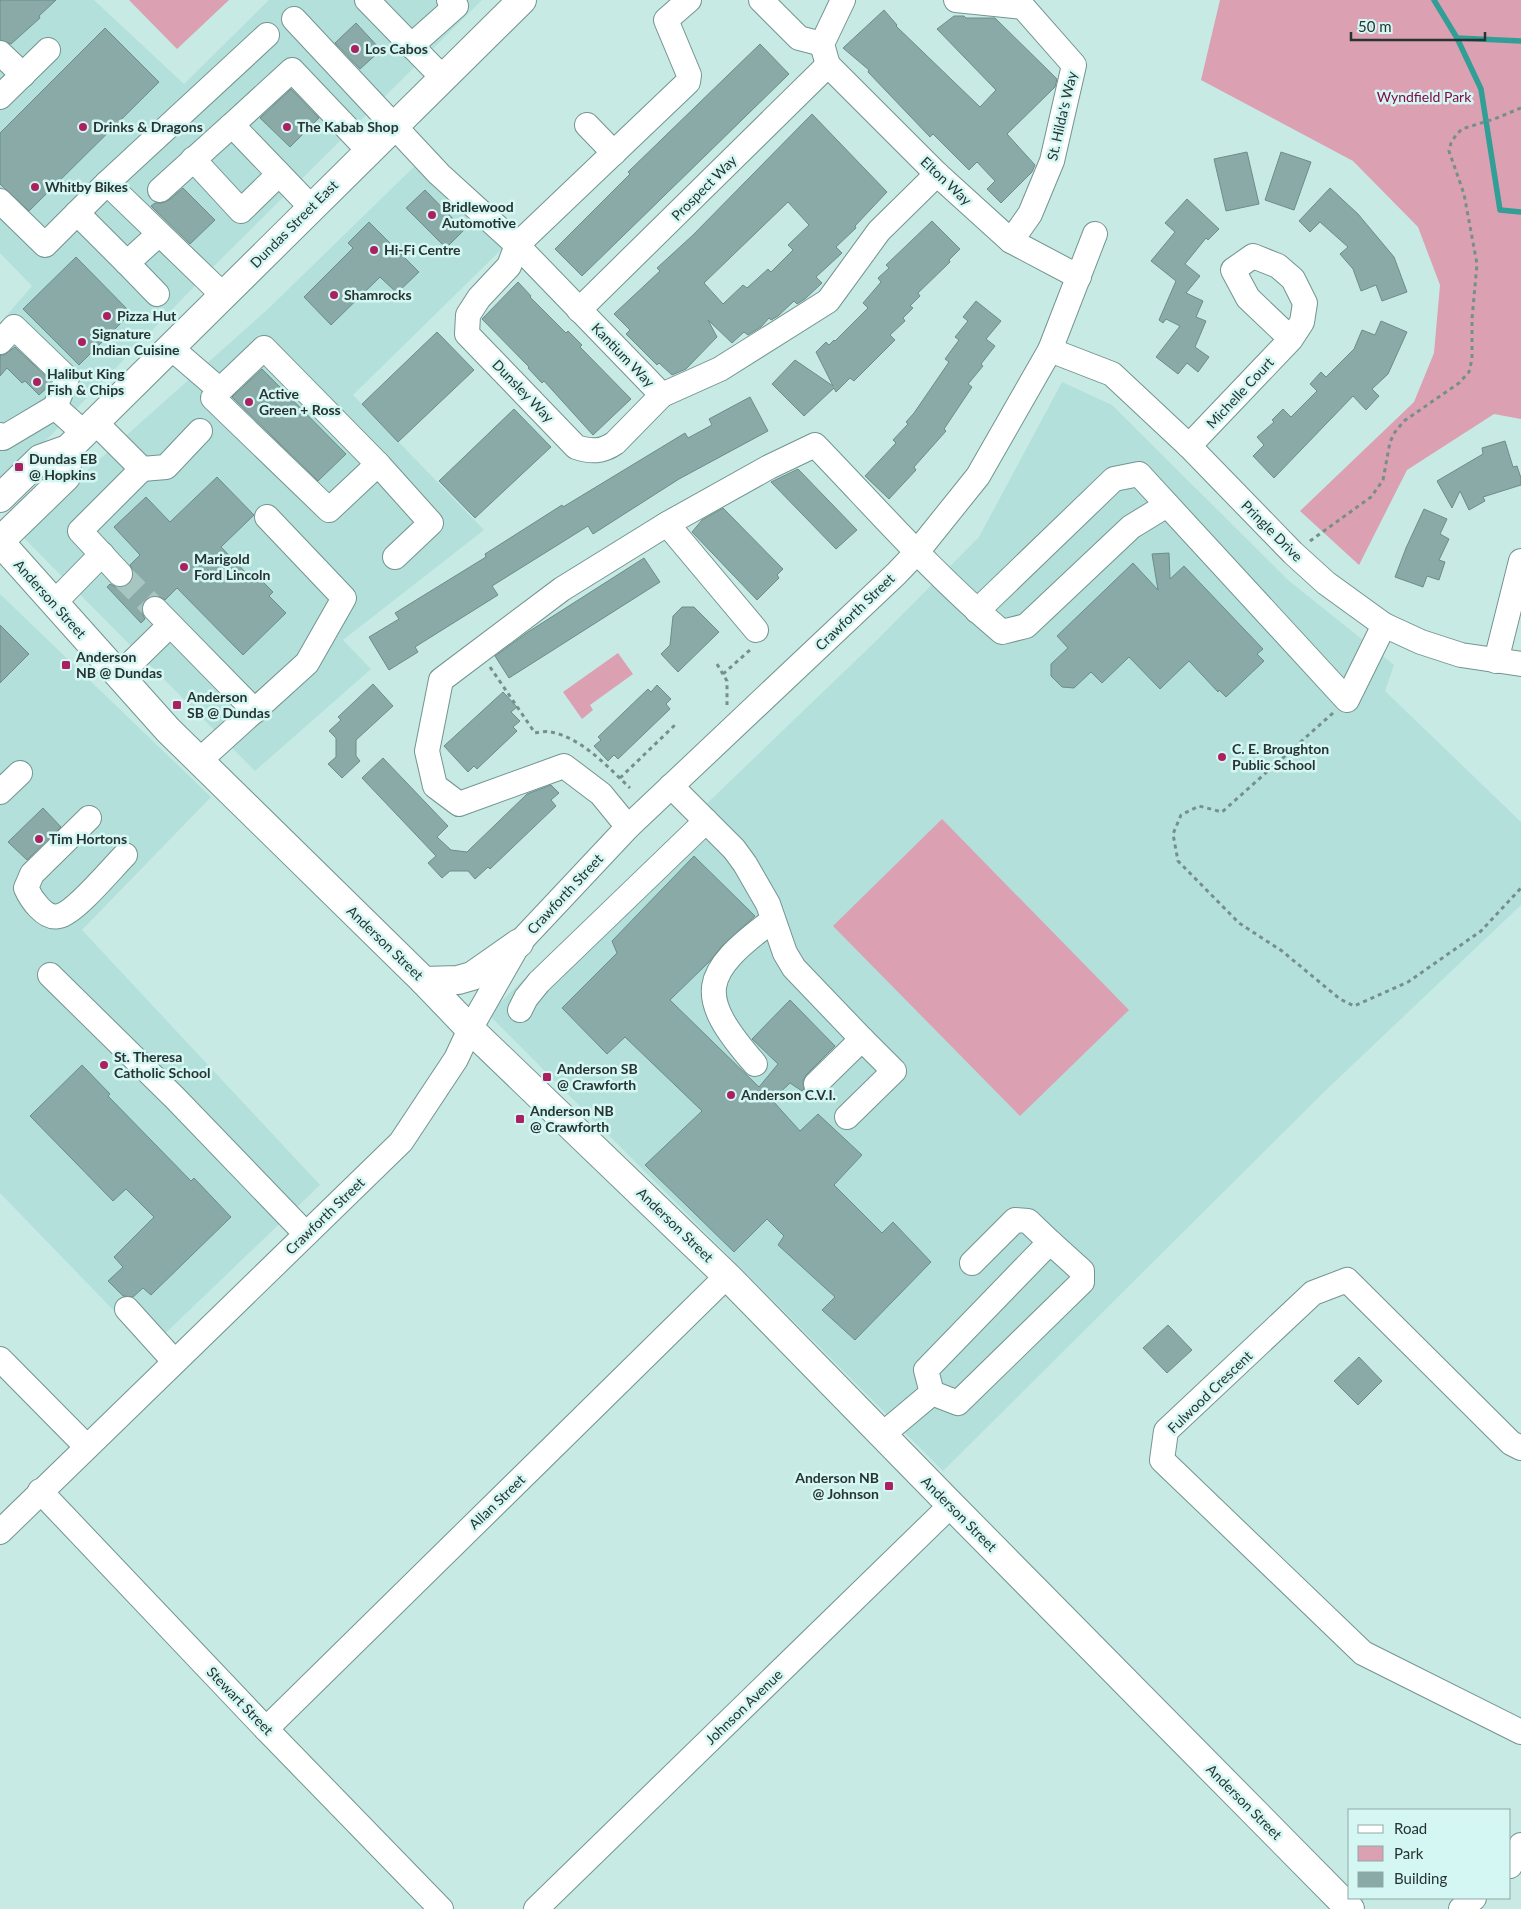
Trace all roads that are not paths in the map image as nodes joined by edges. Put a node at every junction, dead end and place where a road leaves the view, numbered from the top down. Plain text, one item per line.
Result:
1 (367, 0) edge
2 (449, 0) edge
3 (522, 0) edge
4 (689, 0) edge
5 (761, 0) edge
6 (843, 0) edge
7 (956, 0) edge
8 (294, 19) dead end
9 (267, 35) dead end
10 (411, 46) junction
11 (48, 50) dead end
12 (0, 53) edge
13 (825, 55) junction
14 (23, 75) junction
15 (443, 78) junction
16 (0, 97) edge
17 (232, 124) junction
18 (587, 125) dead end
19 (394, 126) junction
20 (369, 151) junction
21 (614, 152) junction
22 (193, 159) junction
23 (279, 174) junction
24 (937, 174) junction
25 (107, 183) junction
26 (160, 190) dead end
27 (0, 200) edge
28 (311, 207) junction
29 (76, 213) junction
30 (159, 234) junction
31 (1095, 234) dead end
32 (1011, 241) junction
33 (517, 245) junction
34 (127, 263) junction
35 (1079, 277) junction
36 (157, 294) dead end
37 (223, 295) junction
38 (579, 310) junction
39 (1291, 338) dead end
40 (0, 342) edge
41 (170, 346) junction
42 (1050, 350) junction
43 (220, 390) junction
44 (662, 395) junction
45 (55, 407) junction
46 (200, 431) dead end
47 (0, 435) edge
48 (82, 435) junction
49 (1189, 446) junction
50 (378, 464) junction
51 (142, 468) junction
52 (0, 498) edge
53 (1168, 505) junction
54 (267, 517) dead end
55 (666, 524) junction
56 (0, 541) edge
57 (917, 552) junction
58 (102, 554) junction
59 (396, 556) dead end
60 (1521, 561) edge
61 (120, 574) tunnel mouth
62 (54, 603) junction
63 (977, 611) junction
64 (1384, 625) junction
65 (756, 630) dead end
66 (1496, 661) junction
67 (1521, 664) edge
68 (119, 675) junction
69 (255, 711) junction
70 (199, 761) junction
71 (20, 773) dead end
72 (672, 786) junction
73 (0, 792) edge
74 (89, 818) dead end
75 (706, 821) junction
76 (628, 828) junction
77 (125, 855) dead end
78 (773, 920) junction
79 (519, 943) junction
80 (50, 975) dead end
81 (424, 981) junction
82 (520, 1010) dead end
83 (470, 1029) junction
84 (862, 1039) junction
85 (755, 1064) dead end
86 (816, 1084) dead end
87 (847, 1117) dead end
88 (306, 1234) junction
89 (1050, 1242) junction
90 (972, 1263) dead end
91 (727, 1276) junction
92 (127, 1309) dead end
93 (0, 1359) edge
94 (174, 1361) junction
95 (932, 1393) junction
96 (882, 1435) junction
97 (86, 1446) junction
98 (1521, 1448) edge
99 (40, 1491) junction
100 (951, 1505) junction
101 (0, 1532) edge
102 (266, 1729) junction
103 (1521, 1732) edge
104 (1521, 1845) edge
105 (1511, 1864) edge
106 (1473, 1899) edge
107 (441, 1909) edge
108 (536, 1909) edge
109 (1350, 1909) edge
110 (1461, 1909) edge

1 - 10 street
2 - 10 street
3 - 15 main road, Dundas Street East
4 - 21 street
5 - 13 street
6 - 13 street
7 - 32 street, St. Hilda's Way
8 - 19 street, Kantium Way
9 - 25 street
10 - 15 street
11 - 14 street
12 - 14 street
13 - 24 street, Elton Way
13 - 38 street, Prospect Way
14 - 16 street
15 - 19 main road, Dundas Street East
17 - 20 street
17 - 22 street
17 - 23 street
18 - 21 street
19 - 20 main road, Dundas Street East
19 - 33 street, Kantium Way
20 - 28 main road, Dundas Street East
21 - 33 street
22 - 23 street
22 - 26 street
23 - 28 street
24 - 32 street, Elton Way
24 - 44 street, Kantium Way
25 - 29 street
25 - 30 street
27 - 29 street
28 - 37 main road, Dundas Street East
29 - 34 street
30 - 34 street
30 - 37 street
31 - 35 street, Crawforth Street
32 - 35 street, Elton Way
33 - 38 street, Kantium Way
33 - 44 street, Dunsley Way
34 - 36 street
35 - 42 street, Crawforth Street
37 - 41 main road, Dundas Street East
38 - 44 street, Kantium Way
39 - 49 street, Michelle Court
40 - 45 street
41 - 43 street
41 - 48 main road, Dundas Street East
42 - 49 street, Pringle Drive
42 - 57 street, Crawforth Street
43 - 50 street
43 - 50 street
45 - 47 street
45 - 48 street
46 - 51 street
48 - 51 street
48 - 52 main road, Dundas Street East
48 - 56 main road
49 - 64 street, Pringle Drive
50 - 59 street
51 - 58 street
53 - 63 street
53 - 63 street
53 - 64 street
54 - 69 street
55 - 57 street
55 - 65 street
55 - 76 street
56 - 62 main road, Anderson Street
57 - 63 street
57 - 72 street, Crawforth Street
58 - 61 street
58 - 62 street
60 - 66 street
62 - 68 main road, Anderson Street
64 - 66 street, Pringle Drive
66 - 67 street, Pringle Drive
68 - 69 street
68 - 70 main road, Anderson Street
69 - 70 street
70 - 81 main road, Anderson Street
71 - 73 street
72 - 75 street
72 - 76 street, Crawforth Street
74 - 77 street
75 - 78 street
75 - 82 street
76 - 79 street, Crawforth Street
78 - 84 street
78 - 85 street
79 - 81 main road
79 - 83 street, Crawforth Street
80 - 88 street
81 - 83 main road, Anderson Street
83 - 88 street, Crawforth Street
83 - 91 main road, Anderson Street
84 - 86 street
84 - 87 street
88 - 94 street, Crawforth Street
89 - 90 street
89 - 95 street
89 - 95 street
91 - 96 main road, Anderson Street
91 - 102 street, Allan Street
92 - 94 street
93 - 97 street
94 - 97 street, Crawforth Street
95 - 96 street
96 - 100 main road, Anderson Street
97 - 99 street, Crawforth Street
98 - 103 street, Fulwood Crescent
99 - 101 street, Crawforth Street
99 - 102 street, Stewart Street
100 - 108 street, Johnson Avenue
100 - 109 main road, Anderson Street
102 - 107 street, Stewart Street
104 - 105 street
106 - 110 street

